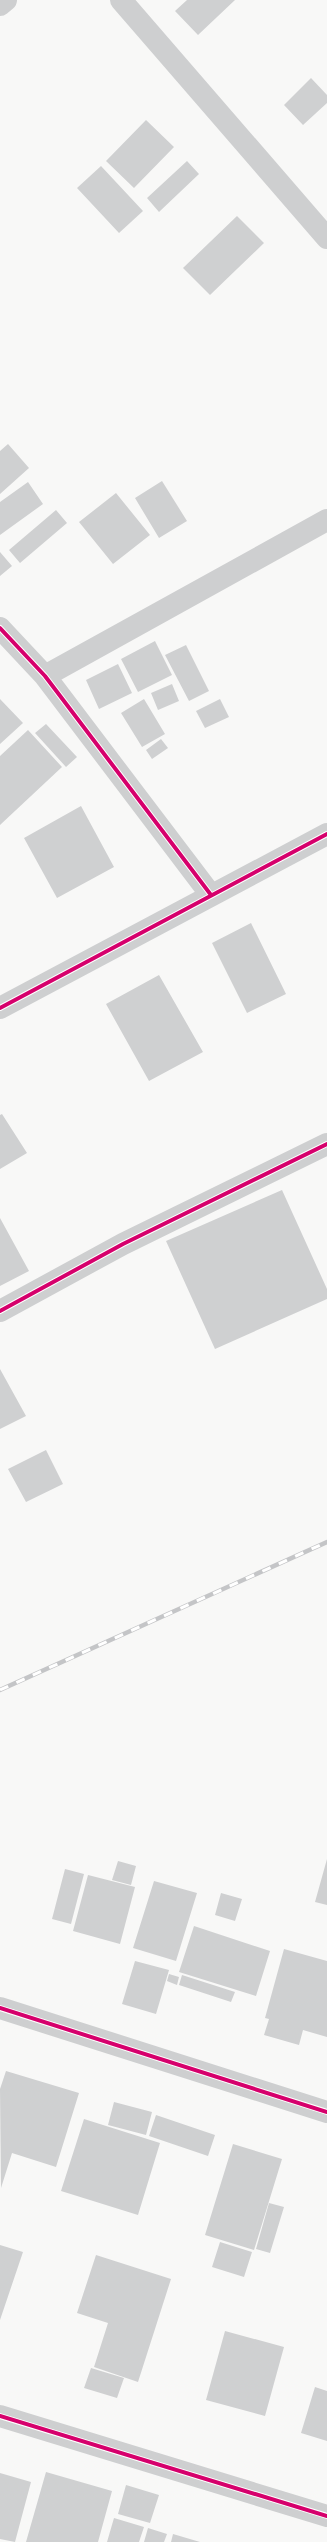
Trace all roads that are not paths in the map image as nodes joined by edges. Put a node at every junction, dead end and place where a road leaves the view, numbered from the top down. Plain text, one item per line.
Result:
1 (6, 0) edge
2 (121, 0) edge
3 (0, 5) edge
4 (327, 238) edge
5 (327, 520) edge
6 (0, 628) edge
7 (46, 676) junction
8 (327, 834) edge
9 (211, 895) junction
10 (0, 1008) edge
11 (327, 1144) edge
12 (0, 1311) edge
13 (0, 2008) edge
14 (327, 2112) edge
15 (0, 2416) edge
16 (327, 2516) edge

1 - 3 street
2 - 4 street
5 - 7 street
6 - 7 street
7 - 9 street
8 - 9 street
9 - 10 street
11 - 12 street
13 - 14 street
15 - 16 street

